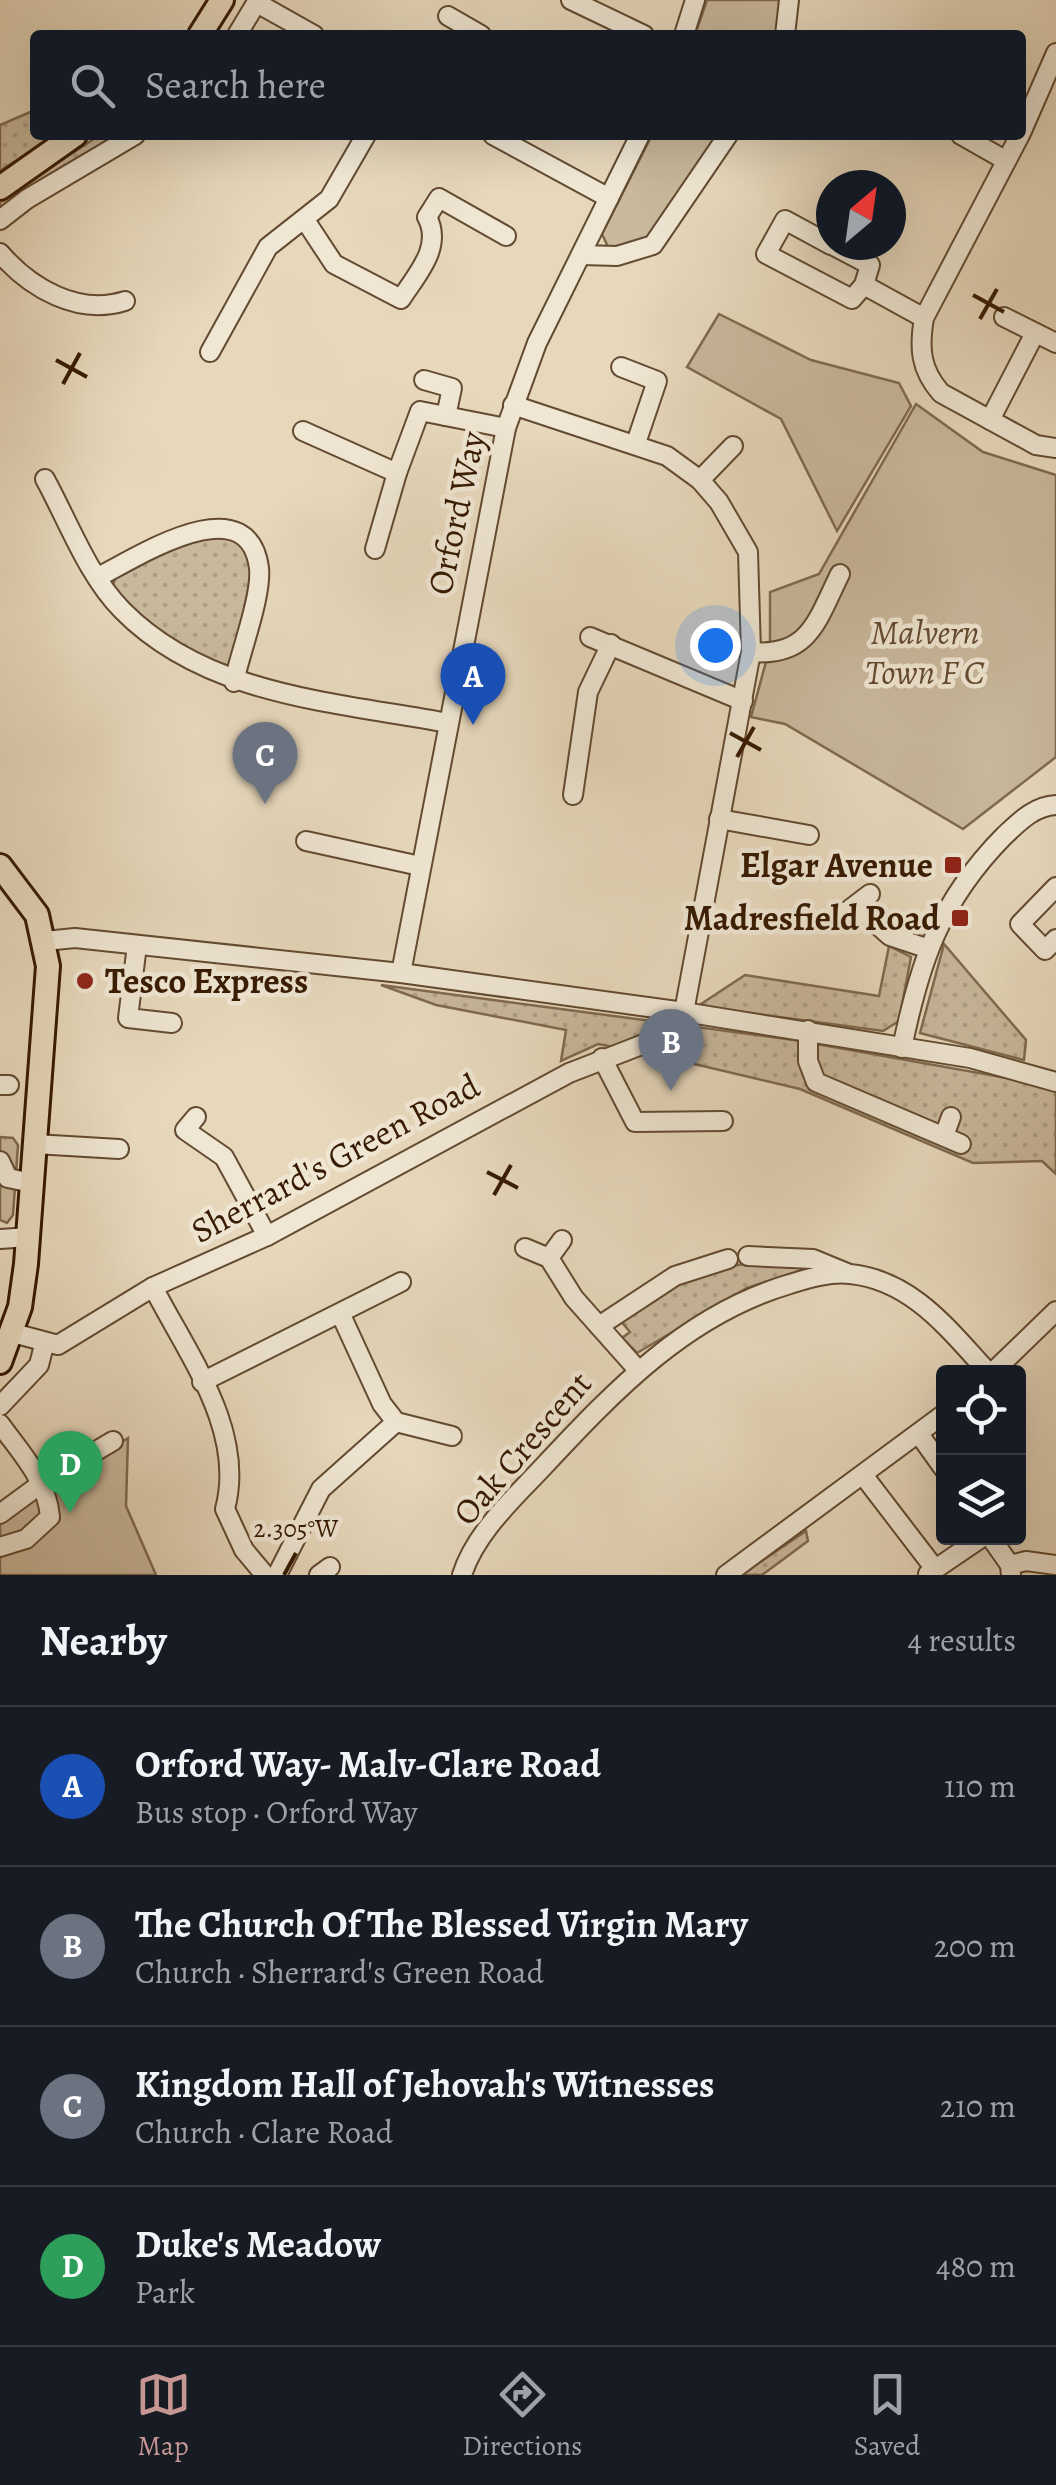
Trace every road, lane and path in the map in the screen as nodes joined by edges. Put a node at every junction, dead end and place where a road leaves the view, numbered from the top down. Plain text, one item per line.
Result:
1 (222, 0) edge
2 (571, 0) edge
3 (695, 0) edge
4 (789, 0) edge
5 (258, 2) edge
6 (610, 28) edge
7 (203, 30) edge
8 (241, 30) edge
9 (306, 30) edge
10 (686, 30) edge
11 (787, 30) edge
12 (1056, 54) edge
13 (1026, 121) edge
14 (68, 140) edge
15 (127, 140) edge
16 (363, 140) edge
17 (502, 140) edge
18 (638, 140) edge
19 (725, 140) edge
20 (970, 140) edge
21 (1017, 140) edge
22 (54, 149) junction
23 (1005, 160) junction
24 (68, 175) junction
25 (0, 188) edge
26 (609, 198) junction
27 (0, 220) edge
28 (304, 220) junction
29 (506, 236) dead end
30 (816, 237) edge
31 (0, 253) edge
32 (581, 255) junction
33 (860, 260) edge
34 (864, 285) junction
35 (125, 302) dead end
36 (1004, 317) dead end
37 (924, 318) junction
38 (1035, 333) junction
39 (1056, 344) edge
40 (210, 352) dead end
41 (622, 366) dead end
42 (424, 380) dead end
43 (513, 405) junction
44 (446, 416) junction
45 (990, 420) junction
46 (506, 428) junction
47 (304, 430) dead end
48 (636, 443) junction
49 (733, 446) dead end
50 (1056, 448) edge
51 (397, 473) junction
52 (45, 479) dead end
53 (700, 480) junction
54 (374, 549) dead end
55 (840, 574) dead end
56 (98, 577) junction
57 (590, 637) dead end
58 (611, 644) junction
59 (750, 652) junction
60 (234, 682) junction
61 (744, 701) junction
62 (448, 723) junction
63 (573, 795) dead end
64 (1056, 805) edge
65 (719, 819) junction
66 (809, 835) dead end
67 (306, 841) dead end
68 (0, 866) edge
69 (420, 866) junction
70 (1056, 886) edge
71 (836, 920) dead end
72 (1056, 939) edge
73 (44, 941) junction
74 (137, 945) junction
75 (926, 948) junction
76 (402, 973) junction
77 (684, 1012) junction
78 (172, 1024) dead end
79 (808, 1030) junction
80 (902, 1048) junction
81 (602, 1058) junction
82 (1056, 1082) edge
83 (196, 1117) dead end
84 (951, 1117) dead end
85 (723, 1121) dead end
86 (34, 1144) junction
87 (119, 1149) dead end
88 (0, 1162) edge
89 (32, 1182) junction
90 (267, 1236) junction
91 (0, 1238) edge
92 (29, 1238) junction
93 (562, 1240) dead end
94 (525, 1248) dead end
95 (748, 1256) dead end
96 (548, 1258) junction
97 (728, 1259) dead end
98 (848, 1274) junction
99 (401, 1282) dead end
100 (154, 1287) junction
101 (1056, 1311) edge
102 (341, 1315) junction
103 (600, 1326) junction
104 (13, 1332) junction
105 (44, 1345) junction
106 (0, 1362) edge
107 (984, 1365) edge
108 (998, 1365) edge
109 (638, 1370) junction
110 (202, 1382) junction
111 (0, 1406) edge
112 (936, 1420) edge
113 (396, 1422) junction
114 (0, 1424) edge
115 (919, 1434) junction
116 (452, 1436) dead end
117 (113, 1441) dead end
118 (936, 1458) edge
119 (863, 1475) junction
120 (42, 1482) junction
121 (0, 1514) edge
122 (971, 1545) edge
123 (995, 1545) edge
124 (0, 1546) edge
125 (1056, 1565) edge
126 (1010, 1570) edge
127 (931, 1572) edge
128 (265, 1575) edge
129 (276, 1575) edge
130 (462, 1575) edge
131 (726, 1575) edge

1 - 7 main road
2 - 6 street
3 - 10 street
4 - 11 street
5 - 8 street
5 - 9 street
12 - 13 street
14 - 22 main road
15 - 24 street
16 - 28 street
17 - 26 street
18 - 26 street, Orford Way
19 - 32 street
20 - 23 street
21 - 23 street
22 - 24 street
22 - 25 main road
23 - 37 street
24 - 27 street
26 - 32 street, Orford Way
28 - 29 street
28 - 40 street
30 - 34 street
31 - 35 street
32 - 43 street, Orford Way
33 - 34 street
34 - 37 street
36 - 38 street
37 - 45 street
38 - 39 street
38 - 45 street
41 - 48 street
42 - 44 street
43 - 46 street, Orford Way
43 - 48 street
44 - 46 street
44 - 51 street
45 - 50 street
46 - 62 street, Orford Way
47 - 51 street
48 - 53 street
49 - 53 street
51 - 54 street
52 - 56 street
53 - 59 street
55 - 59 street
56 - 60 street
56 - 60 street
57 - 58 street
58 - 61 street
58 - 63 street
59 - 61 street
60 - 62 street
61 - 65 street
62 - 69 street, Orford Way
64 - 75 street
65 - 66 street
65 - 77 street
67 - 69 street
68 - 73 main road
69 - 76 street, Orford Way
70 - 72 street
71 - 75 street
73 - 74 street
73 - 86 main road
74 - 76 street
74 - 78 street
75 - 80 street
76 - 77 street
77 - 79 street
77 - 81 street, Sherrard's Green Road
79 - 80 street
79 - 84 street
80 - 82 street
81 - 85 street
81 - 90 street, Sherrard's Green Road
83 - 90 street
86 - 87 street
86 - 89 main road
88 - 89 street
89 - 92 main road
90 - 100 street, Sherrard's Green Road
91 - 92 street
92 - 104 main road
93 - 96 street
94 - 96 street, Oak Crescent
95 - 98 street, Oak Crescent
96 - 103 street, Oak Crescent
97 - 103 street, Oak Crescent
98 - 107 street, Oak Crescent
98 - 109 street, Oak Crescent
99 - 102 street
100 - 105 street, Sherrard's Green Road
100 - 110 street
101 - 108 street
102 - 110 street
102 - 113 street
103 - 109 street, Oak Crescent
104 - 105 street
104 - 106 main road
105 - 111 street
109 - 130 street, Oak Crescent
110 - 128 street
112 - 115 street
113 - 116 street
113 - 129 street
114 - 120 street
115 - 118 street
115 - 119 street
117 - 120 street
119 - 127 street
119 - 131 street
120 - 121 street
120 - 124 street
122 - 127 street
123 - 126 street
125 - 126 street

